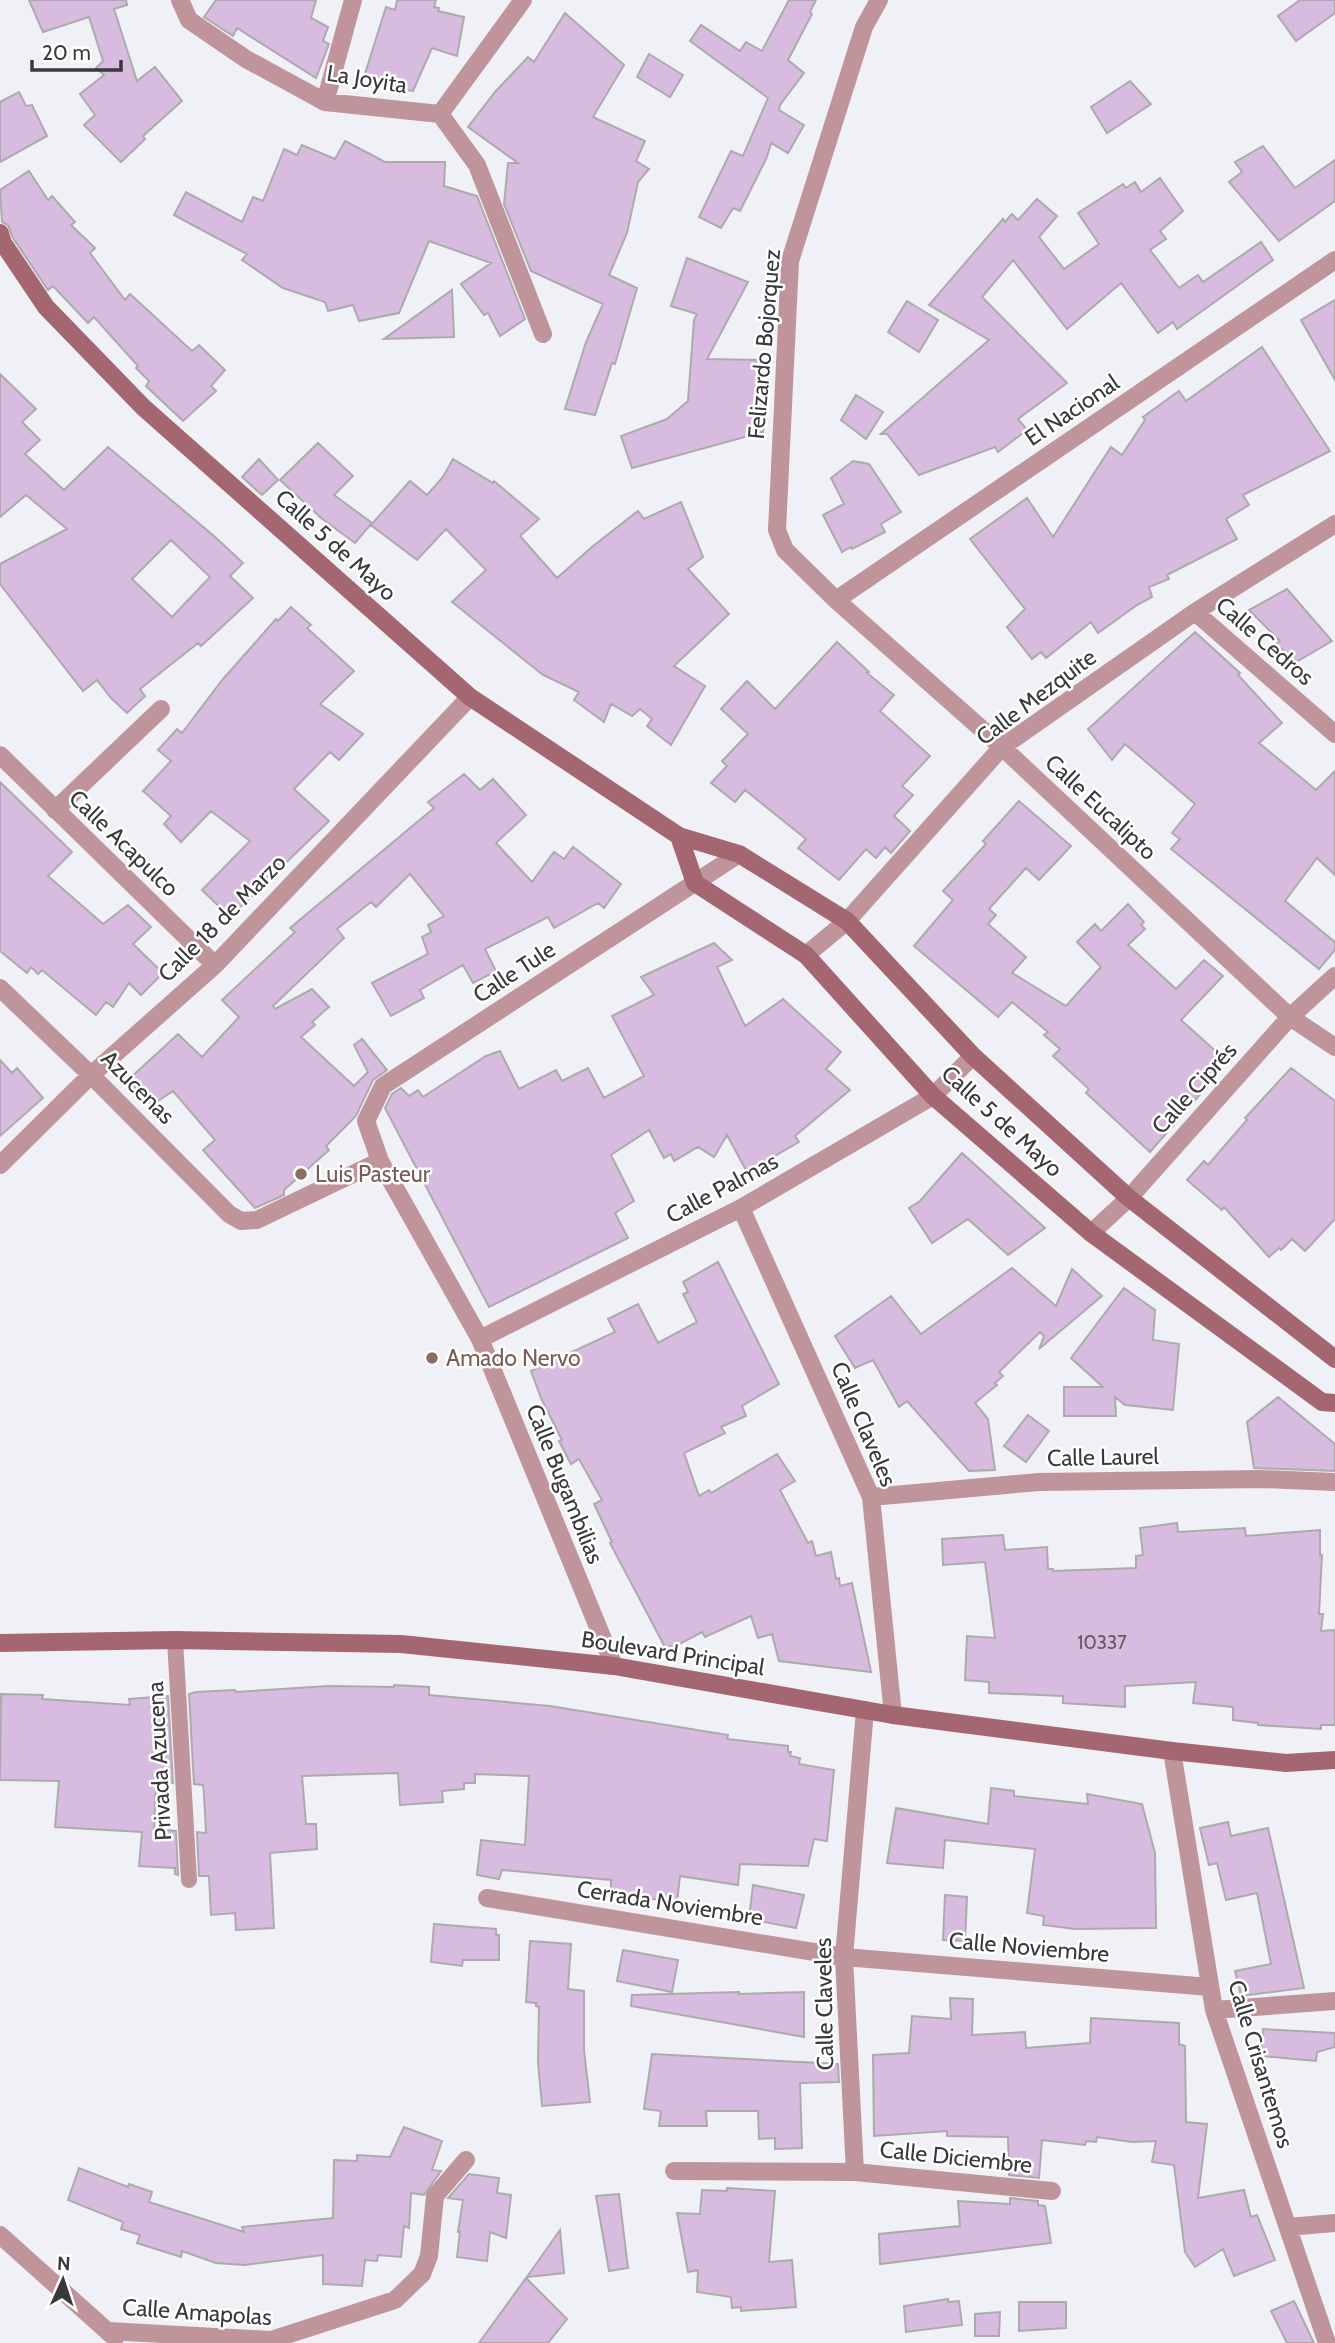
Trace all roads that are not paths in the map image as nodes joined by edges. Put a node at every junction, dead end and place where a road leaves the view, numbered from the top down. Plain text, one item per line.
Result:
1 (180, 0) edge
2 (353, 0) edge
3 (523, 0) edge
4 (879, 0) edge
5 (325, 102) junction
6 (440, 114) junction
7 (1, 240) edge
8 (1335, 260) edge
9 (543, 334) dead end
10 (1335, 524) edge
11 (836, 600) junction
12 (1195, 612) junction
13 (470, 697) junction
14 (160, 709) dead end
15 (1335, 734) edge
16 (1002, 747) junction
17 (0, 755) edge
18 (55, 810) junction
19 (679, 836) junction
20 (739, 854) junction
21 (695, 883) junction
22 (847, 921) junction
23 (806, 955) junction
24 (215, 965) junction
25 (1335, 976) edge
26 (0, 988) edge
27 (1290, 1017) junction
28 (1335, 1047) edge
29 (973, 1056) junction
30 (91, 1075) junction
31 (933, 1096) junction
32 (380, 1161) junction
33 (0, 1165) edge
34 (1129, 1198) junction
35 (741, 1208) junction
36 (1091, 1233) junction
37 (480, 1339) junction
38 (1335, 1359) edge
39 (1335, 1403) edge
40 (1335, 1482) edge
41 (871, 1497) junction
42 (175, 1640) junction
43 (0, 1643) edge
44 (614, 1666) junction
45 (865, 1710) junction
46 (893, 1715) junction
47 (1172, 1751) junction
48 (1335, 1760) edge
49 (189, 1880) dead end
50 (487, 1898) dead end
51 (844, 1957) junction
52 (1210, 1987) junction
53 (1335, 2001) edge
54 (1214, 2010) junction
55 (466, 2160) dead end
56 (674, 2171) dead end
57 (855, 2172) junction
58 (1052, 2191) dead end
59 (1335, 2223) edge
60 (1288, 2227) junction
61 (0, 2235) edge
62 (114, 2337) edge
63 (276, 2341) edge
64 (1327, 2343) edge

1 - 5 street, La Joyita
2 - 5 street
3 - 6 street
4 - 11 street, Felizardo Bojorquez
5 - 6 street, La Joyita
6 - 9 street
7 - 13 street, Calle 5 de Mayo
8 - 11 street, El Nacional
10 - 12 street, Calle Mezquite
11 - 16 street, Calle Eucalipto
12 - 15 street, Calle Cedros
12 - 16 street, Calle Mezquite
13 - 19 street, Calle 5 de Mayo
13 - 24 street, Calle 18 de Marzo
14 - 18 street
16 - 22 street, Calle Mezquite
16 - 27 street, Calle Eucalipto
17 - 18 street, Calle Acapulco
18 - 24 street, Calle Acapulco
19 - 20 street, Calle 5 de Mayo
19 - 21 street
20 - 21 street, Calle Tule
20 - 22 street, Calle 5 de Mayo
21 - 23 street, Calle 5 de Mayo
21 - 32 street, Calle Tule
22 - 23 street, Calle Mezquite
22 - 29 street, Calle 5 de Mayo
23 - 31 street, Calle 5 de Mayo
24 - 30 street, Calle 18 de Marzo
25 - 27 street, Calle Ciprés
26 - 30 street, Azucenas
27 - 28 street, Calle Eucalipto
27 - 34 street, Calle Ciprés
29 - 31 street, Calle Palmas
29 - 34 street, Calle 5 de Mayo
30 - 32 street, Azucenas
30 - 33 street, Calle 18 de Marzo
31 - 35 street, Calle Palmas
31 - 36 street, Calle 5 de Mayo
32 - 37 street, Calle Bugambilias
34 - 36 street, Calle Ciprés
34 - 38 street, Calle 5 de Mayo
35 - 37 street, Calle Palmas
35 - 41 street, Calle Claveles
36 - 39 street, Calle 5 de Mayo
37 - 44 street, Calle Bugambilias
40 - 41 street, Calle Laurel
41 - 46 street, Calle Claveles
42 - 43 street, Boulevard Principal
42 - 44 street, Boulevard Principal
42 - 49 lane, Privada Azucena
44 - 45 street, Boulevard Principal
45 - 46 street, Boulevard Principal
45 - 51 street, Calle Claveles
46 - 47 street, Boulevard Principal
47 - 48 street, Boulevard Principal
47 - 52 street, Calle Crisantemos
50 - 51 street, Cerrada Noviembre
51 - 52 street, Calle Noviembre
51 - 57 street, Calle Claveles
52 - 54 street, Calle Crisantemos
53 - 54 street
54 - 60 street, Calle Crisantemos
55 - 63 street
56 - 57 street, Calle Diciembre
57 - 58 street, Calle Diciembre
59 - 60 street
60 - 64 street, Calle Crisantemos
61 - 62 street
62 - 63 street, Calle Amapolas

